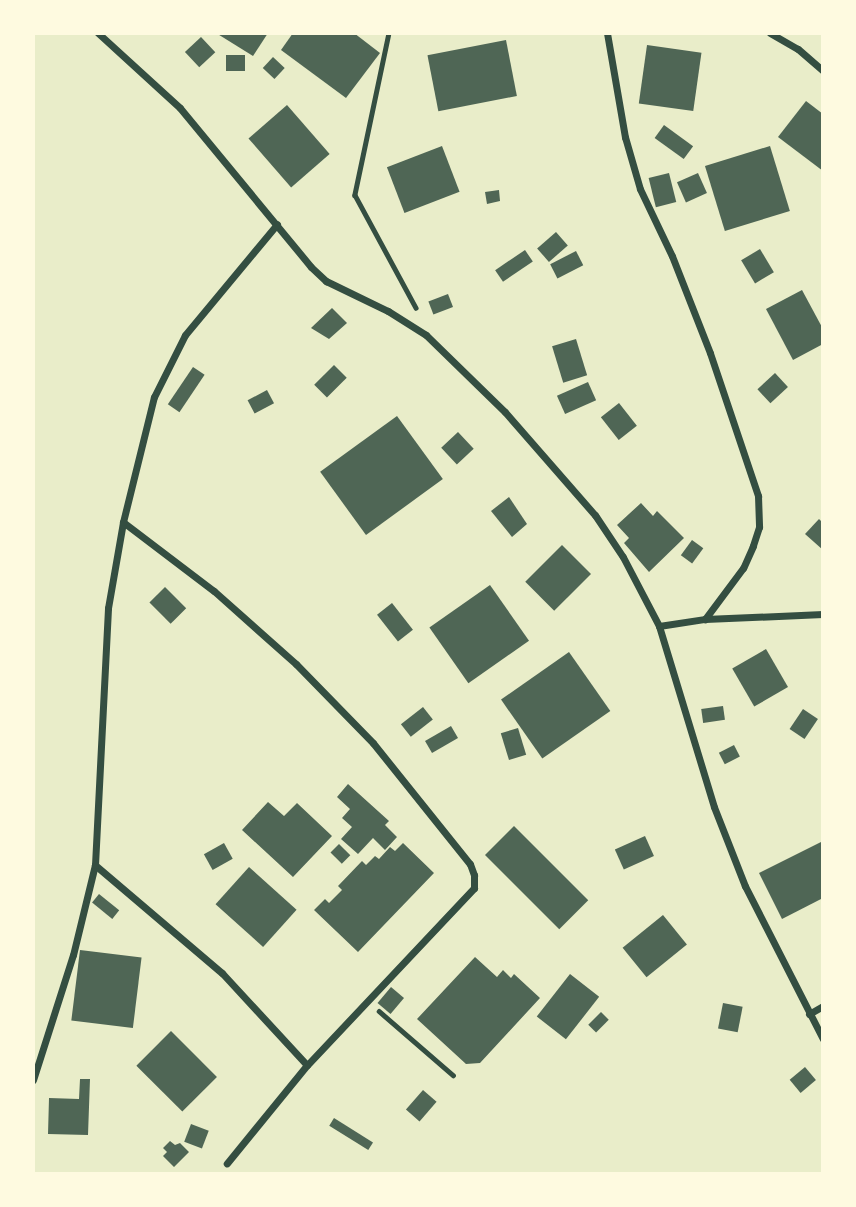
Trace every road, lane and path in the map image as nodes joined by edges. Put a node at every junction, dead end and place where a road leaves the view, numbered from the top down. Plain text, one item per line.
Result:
1 (98, 33) edge
2 (389, 33) edge
3 (607, 33) edge
4 (769, 33) edge
5 (823, 71) edge
6 (276, 224) junction
7 (426, 335) junction
8 (123, 522) junction
9 (823, 614) edge
10 (705, 619) junction
11 (659, 626) junction
12 (95, 865) junction
13 (368, 1002) junction
14 (823, 1006) edge
15 (809, 1014) junction
16 (823, 1039) edge
17 (307, 1065) junction
18 (453, 1075) dead end
19 (33, 1080) edge
20 (227, 1163) dead end

1 - 6 street
2 - 7 path
3 - 10 street
4 - 5 street
6 - 7 street
6 - 8 street
7 - 11 street
8 - 12 street
8 - 13 street
9 - 10 street
10 - 11 street
11 - 15 street
12 - 17 street
12 - 19 street
13 - 17 street
13 - 18 path
14 - 15 street
15 - 16 street
17 - 20 street

